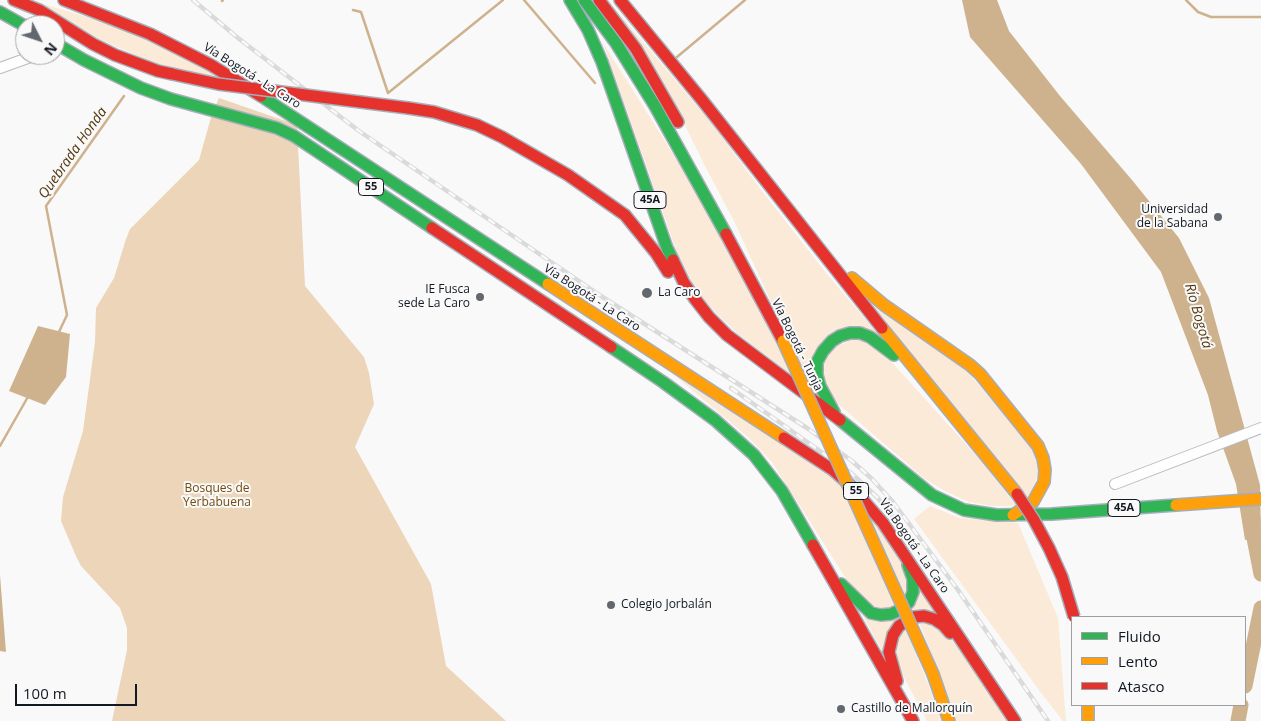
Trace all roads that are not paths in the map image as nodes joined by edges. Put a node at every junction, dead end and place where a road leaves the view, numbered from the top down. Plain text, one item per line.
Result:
1 (14, 0) edge
2 (64, 0) edge
3 (570, 0) edge
4 (584, 0) edge
5 (599, 0) edge
6 (620, 0) edge
7 (0, 12) edge
8 (15, 20) edge
9 (65, 49) edge
10 (15, 63) edge
11 (0, 68) edge
12 (685, 134) dead end
13 (703, 169) dead end
14 (791, 212) junction
15 (708, 317) junction
16 (783, 340) junction
17 (920, 376) junction
18 (839, 419) junction
19 (1261, 428) edge
20 (1115, 484) dead end
21 (1261, 500) edge
22 (1013, 515) junction
23 (897, 543) junction
24 (826, 569) junction
25 (1074, 616) edge
26 (996, 694) junction
27 (1088, 706) edge
28 (910, 716) edge
29 (948, 721) edge
30 (1015, 721) edge
31 (1088, 721) edge

1 - 15 main road, bridge
2 - 23 main road, Vía Bogotá - La Caro / 55
3 - 15 main road, 45A
4 - 16 main road, Vía Bogotá - Tunja / 55
5 - 12 main road
6 - 14 main road
7 - 8 main road
9 - 24 main road, 55
10 - 11 street
13 - 16 main road, 55
14 - 17 main road
14 - 22 main road
15 - 18 main road, 45A
16 - 29 main road, Vía Bogotá - Tunja / 55, bridge
17 - 18 main road
17 - 25 main road, bridge
18 - 22 main road, 45A
19 - 20 street
21 - 22 main road, 45A
23 - 24 main road
23 - 26 main road, Vía Bogotá - La Caro / 55
24 - 28 main road, 55
26 - 28 main road
26 - 30 main road, Vía Bogotá - La Caro / 55
27 - 31 main road

